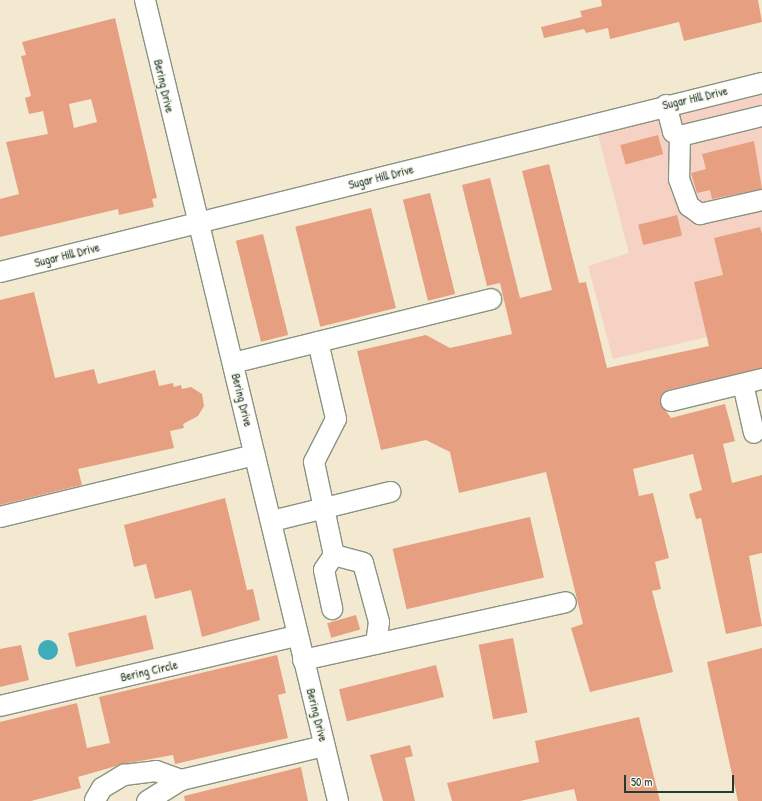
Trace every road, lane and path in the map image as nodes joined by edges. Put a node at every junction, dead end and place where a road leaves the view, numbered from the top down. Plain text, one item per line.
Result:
1 (144, 0) edge
2 (761, 86) edge
3 (666, 105) junction
4 (762, 116) edge
5 (680, 136) junction
6 (762, 200) edge
7 (198, 223) junction
8 (0, 272) edge
9 (491, 299) dead end
10 (318, 342) junction
11 (233, 363) junction
12 (762, 379) edge
13 (743, 384) junction
14 (671, 401) dead end
15 (754, 433) dead end
16 (255, 455) junction
17 (390, 492) dead end
18 (324, 508) junction
19 (0, 518) edge
20 (272, 521) junction
21 (334, 555) junction
22 (566, 602) dead end
23 (332, 609) dead end
24 (297, 636) junction
25 (376, 644) junction
26 (303, 660) junction
27 (0, 706) edge
28 (324, 746) junction
29 (181, 780) junction
30 (94, 801) edge
31 (147, 801) edge
32 (338, 801) edge

1 - 7 street, Bering Drive
2 - 3 street, Sugar Hill Drive
3 - 5 street
3 - 7 street, Sugar Hill Drive
4 - 5 street
5 - 6 street
7 - 8 street, Sugar Hill Drive
7 - 11 street, Bering Drive
9 - 10 street
10 - 11 street
10 - 18 street
11 - 16 street, Bering Drive
12 - 13 street
13 - 14 street
13 - 15 street
16 - 19 street
16 - 20 street, Bering Drive
17 - 18 street
18 - 20 street
18 - 21 street
20 - 24 street, Bering Drive
21 - 23 street
21 - 25 street
22 - 25 street
24 - 26 street, Bering Drive
24 - 27 street, Bering Circle
25 - 26 street
26 - 28 street, Bering Drive
28 - 29 street
28 - 32 street, Bering Drive
29 - 30 street
29 - 31 street

